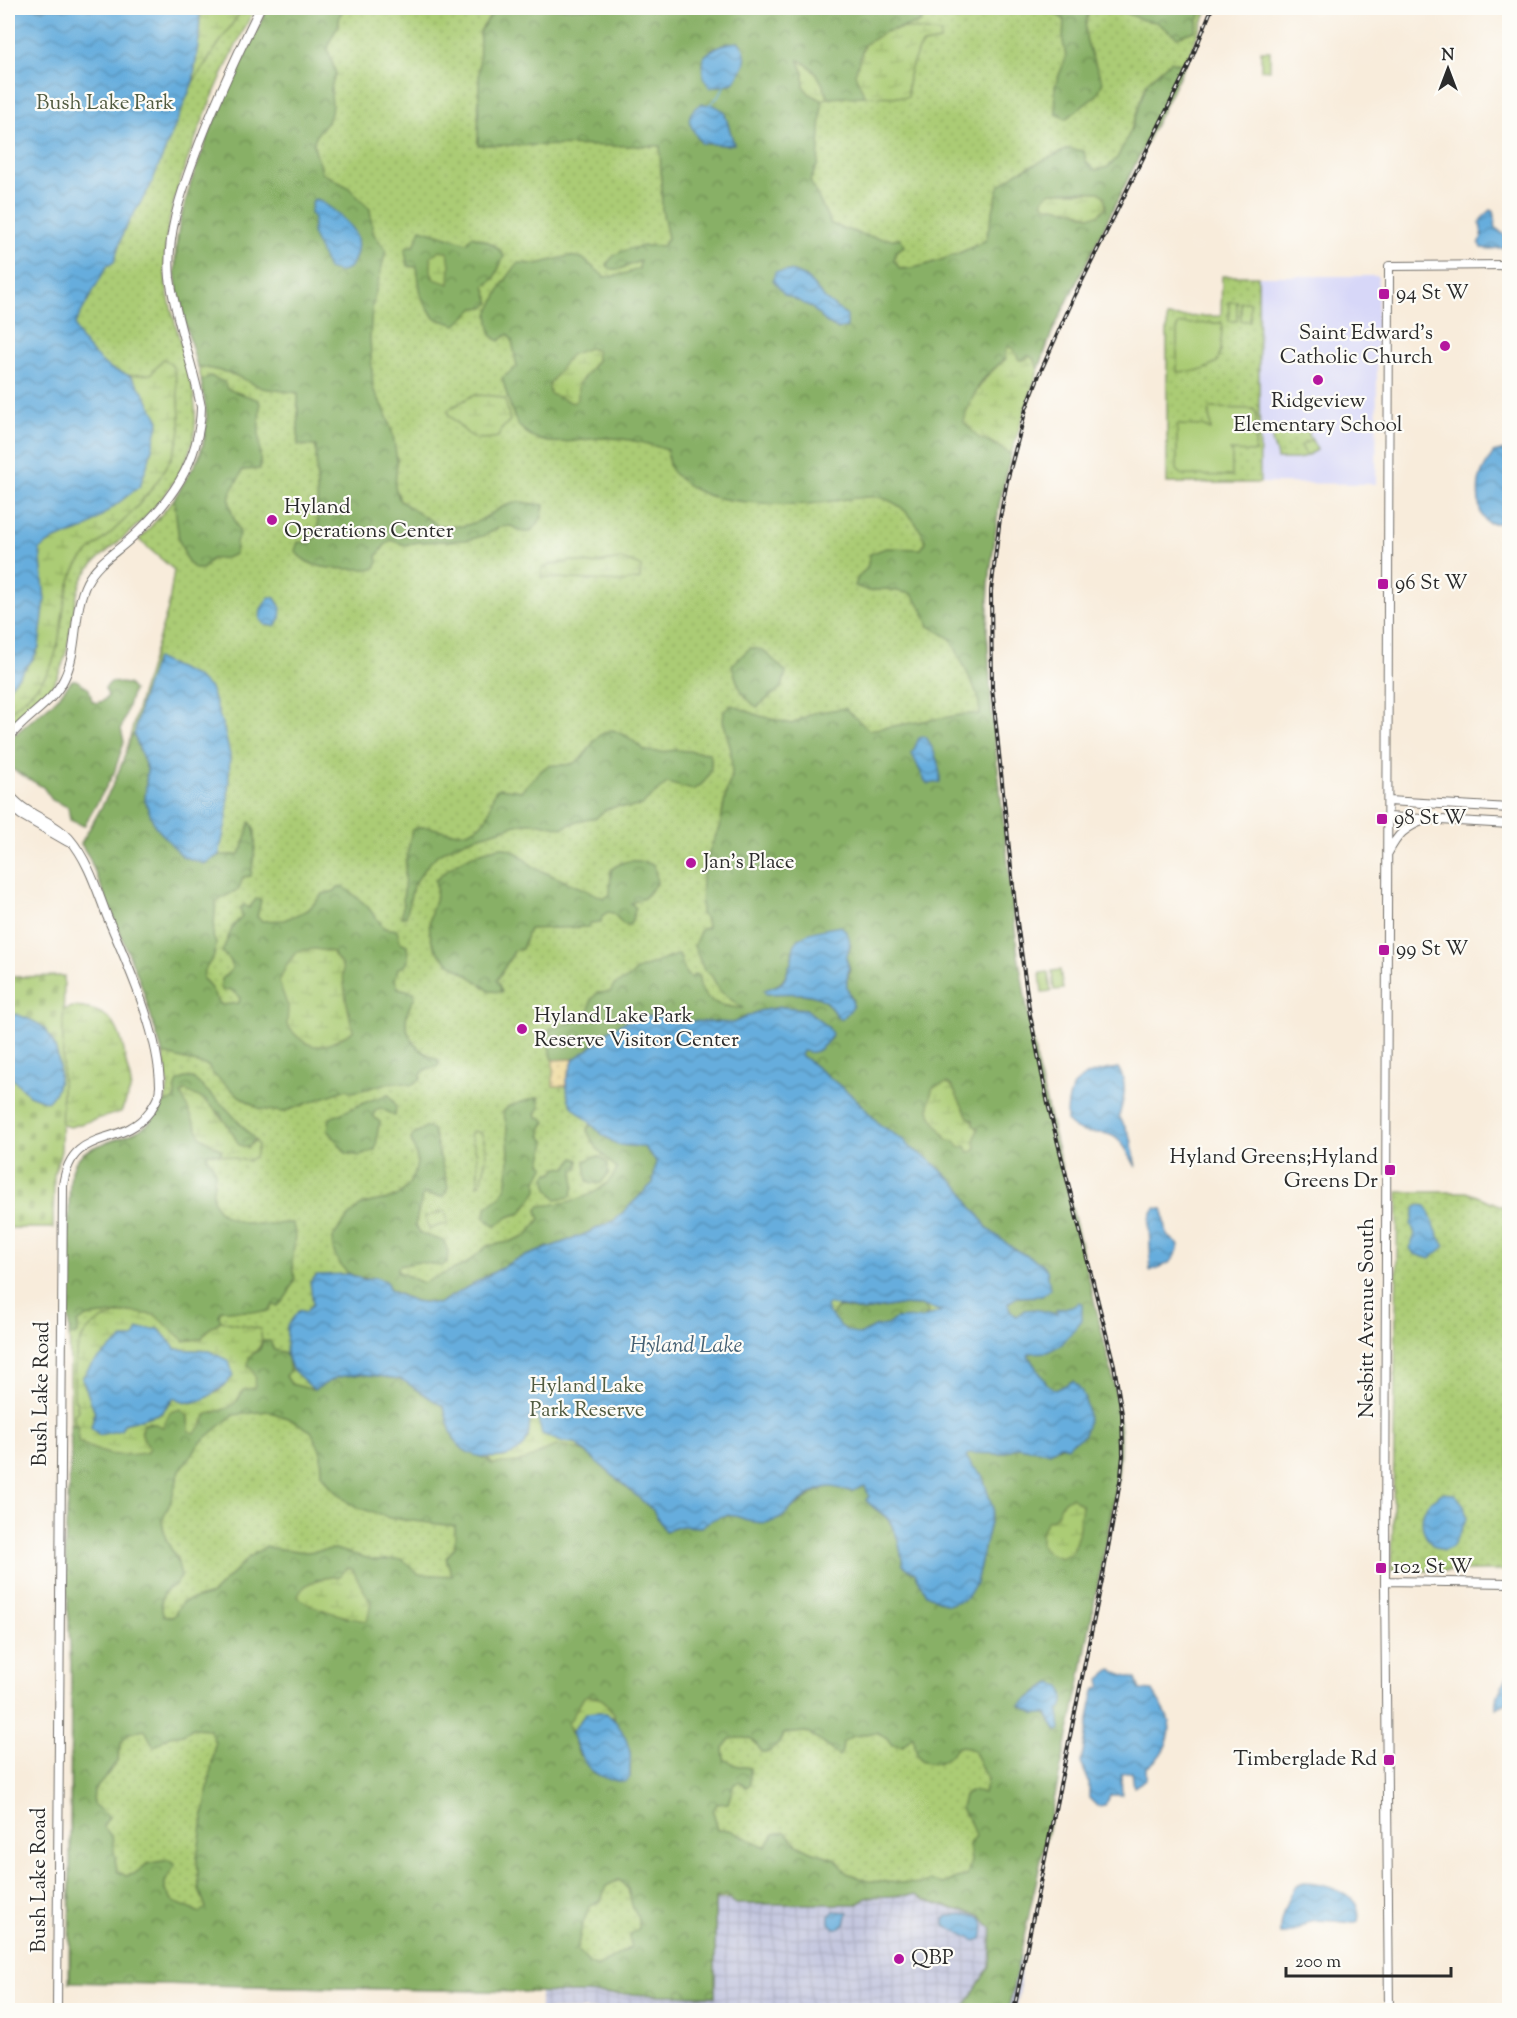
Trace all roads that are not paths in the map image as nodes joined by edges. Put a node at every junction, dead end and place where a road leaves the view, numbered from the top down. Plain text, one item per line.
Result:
1 (260, 8) edge
2 (1509, 265) edge
3 (33, 713) junction
4 (8, 732) edge
5 (8, 739) edge
6 (8, 792) edge
7 (1388, 801) junction
8 (8, 806) edge
9 (1509, 808) edge
10 (1388, 817) junction
11 (1426, 819) junction
12 (1509, 824) edge
13 (75, 846) junction
14 (1388, 855) junction
15 (1385, 1581) junction
16 (1509, 1582) edge
17 (57, 2010) edge
18 (1389, 2010) edge

1 - 3 street
2 - 7 street, Nesbitt Avenue South
3 - 4 street
3 - 5 street
6 - 13 street, Bush Lake Road
7 - 9 street
7 - 10 street, Nesbitt Avenue South
8 - 13 street
10 - 11 street
10 - 14 street, Nesbitt Avenue South
11 - 12 street
11 - 14 street
13 - 17 street, Bush Lake Road
14 - 15 street, Nesbitt Avenue South
15 - 16 street
15 - 18 street, Nesbitt Avenue South

